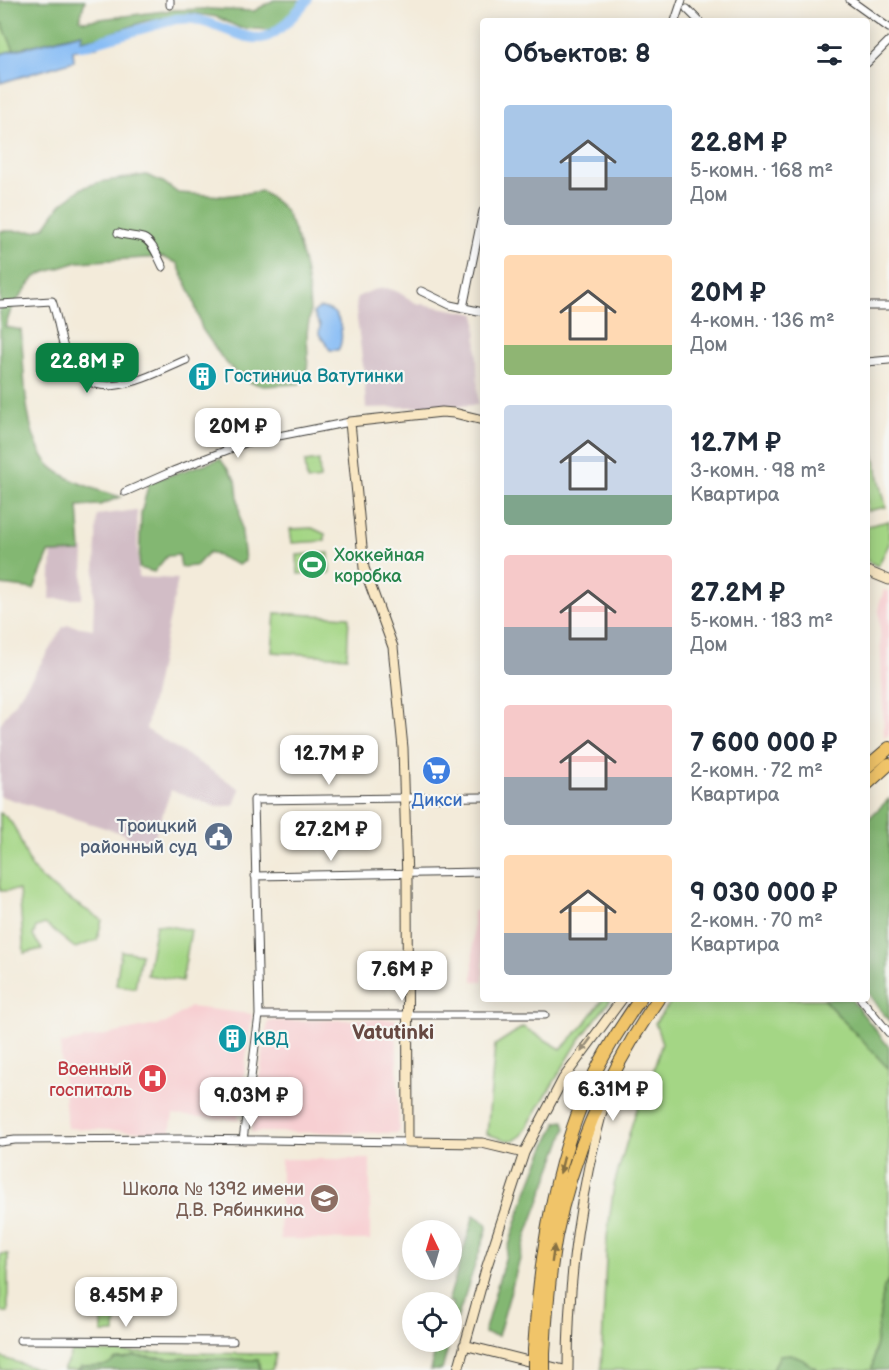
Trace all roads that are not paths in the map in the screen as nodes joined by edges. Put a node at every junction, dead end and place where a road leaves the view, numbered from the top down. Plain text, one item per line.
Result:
1 (682, 0) edge
2 (850, 0) edge
3 (687, 9) dead end
4 (676, 18) edge
5 (696, 18) edge
6 (889, 28) edge
7 (889, 41) edge
8 (870, 60) edge
9 (480, 226) edge
10 (118, 233) dead end
11 (163, 267) dead end
12 (421, 291) dead end
13 (0, 304) edge
14 (870, 306) edge
15 (889, 306) edge
16 (463, 308) junction
17 (480, 311) edge
18 (186, 360) dead end
19 (886, 360) edge
20 (870, 362) edge
21 (480, 419) edge
22 (350, 422) junction
23 (125, 492) dead end
24 (870, 572) edge
25 (889, 580) edge
26 (889, 748) edge
27 (870, 764) edge
28 (889, 764) edge
29 (870, 781) edge
30 (405, 797) junction
31 (480, 797) edge
32 (480, 872) edge
33 (407, 873) junction
34 (255, 876) junction
35 (619, 1002) edge
36 (638, 1002) edge
37 (656, 1002) edge
38 (863, 1002) edge
39 (408, 1014) junction
40 (259, 1015) junction
41 (545, 1015) dead end
42 (889, 1033) edge
43 (610, 1082) junction
44 (0, 1136) edge
45 (15, 1140) junction
46 (243, 1140) junction
47 (0, 1142) edge
48 (408, 1142) junction
49 (524, 1153) junction
50 (20, 1340) dead end
51 (233, 1341) dead end
52 (465, 1345) junction
53 (539, 1352) junction
54 (458, 1370) edge
55 (534, 1370) edge
56 (544, 1370) edge
57 (566, 1370) edge

1 - 4 street
2 - 6 street
3 - 5 street
7 - 8 street
9 - 16 street
10 - 11 street
12 - 16 street
13 - 18 street
14 - 15 street
16 - 17 street
19 - 20 street
21 - 22 street
22 - 23 street
22 - 30 street
24 - 25 street
26 - 27 highway
28 - 29 highway
30 - 31 street
30 - 33 street
30 - 34 street
32 - 33 street
33 - 34 street
33 - 39 street
34 - 40 street
35 -> 49 street
36 -> 53 highway
37 - 43 highway
38 - 42 street
39 - 40 street
39 - 41 street
39 - 48 street
40 - 46 street
53 -> 43 highway
43 - 57 street
44 - 45 street
45 - 46 street
45 - 47 street
46 - 48 street
48 - 49 street
49 - 52 street
50 - 51 street
52 - 54 street
52 - 57 street
53 - 55 highway, bridge
53 - 56 highway, bridge

